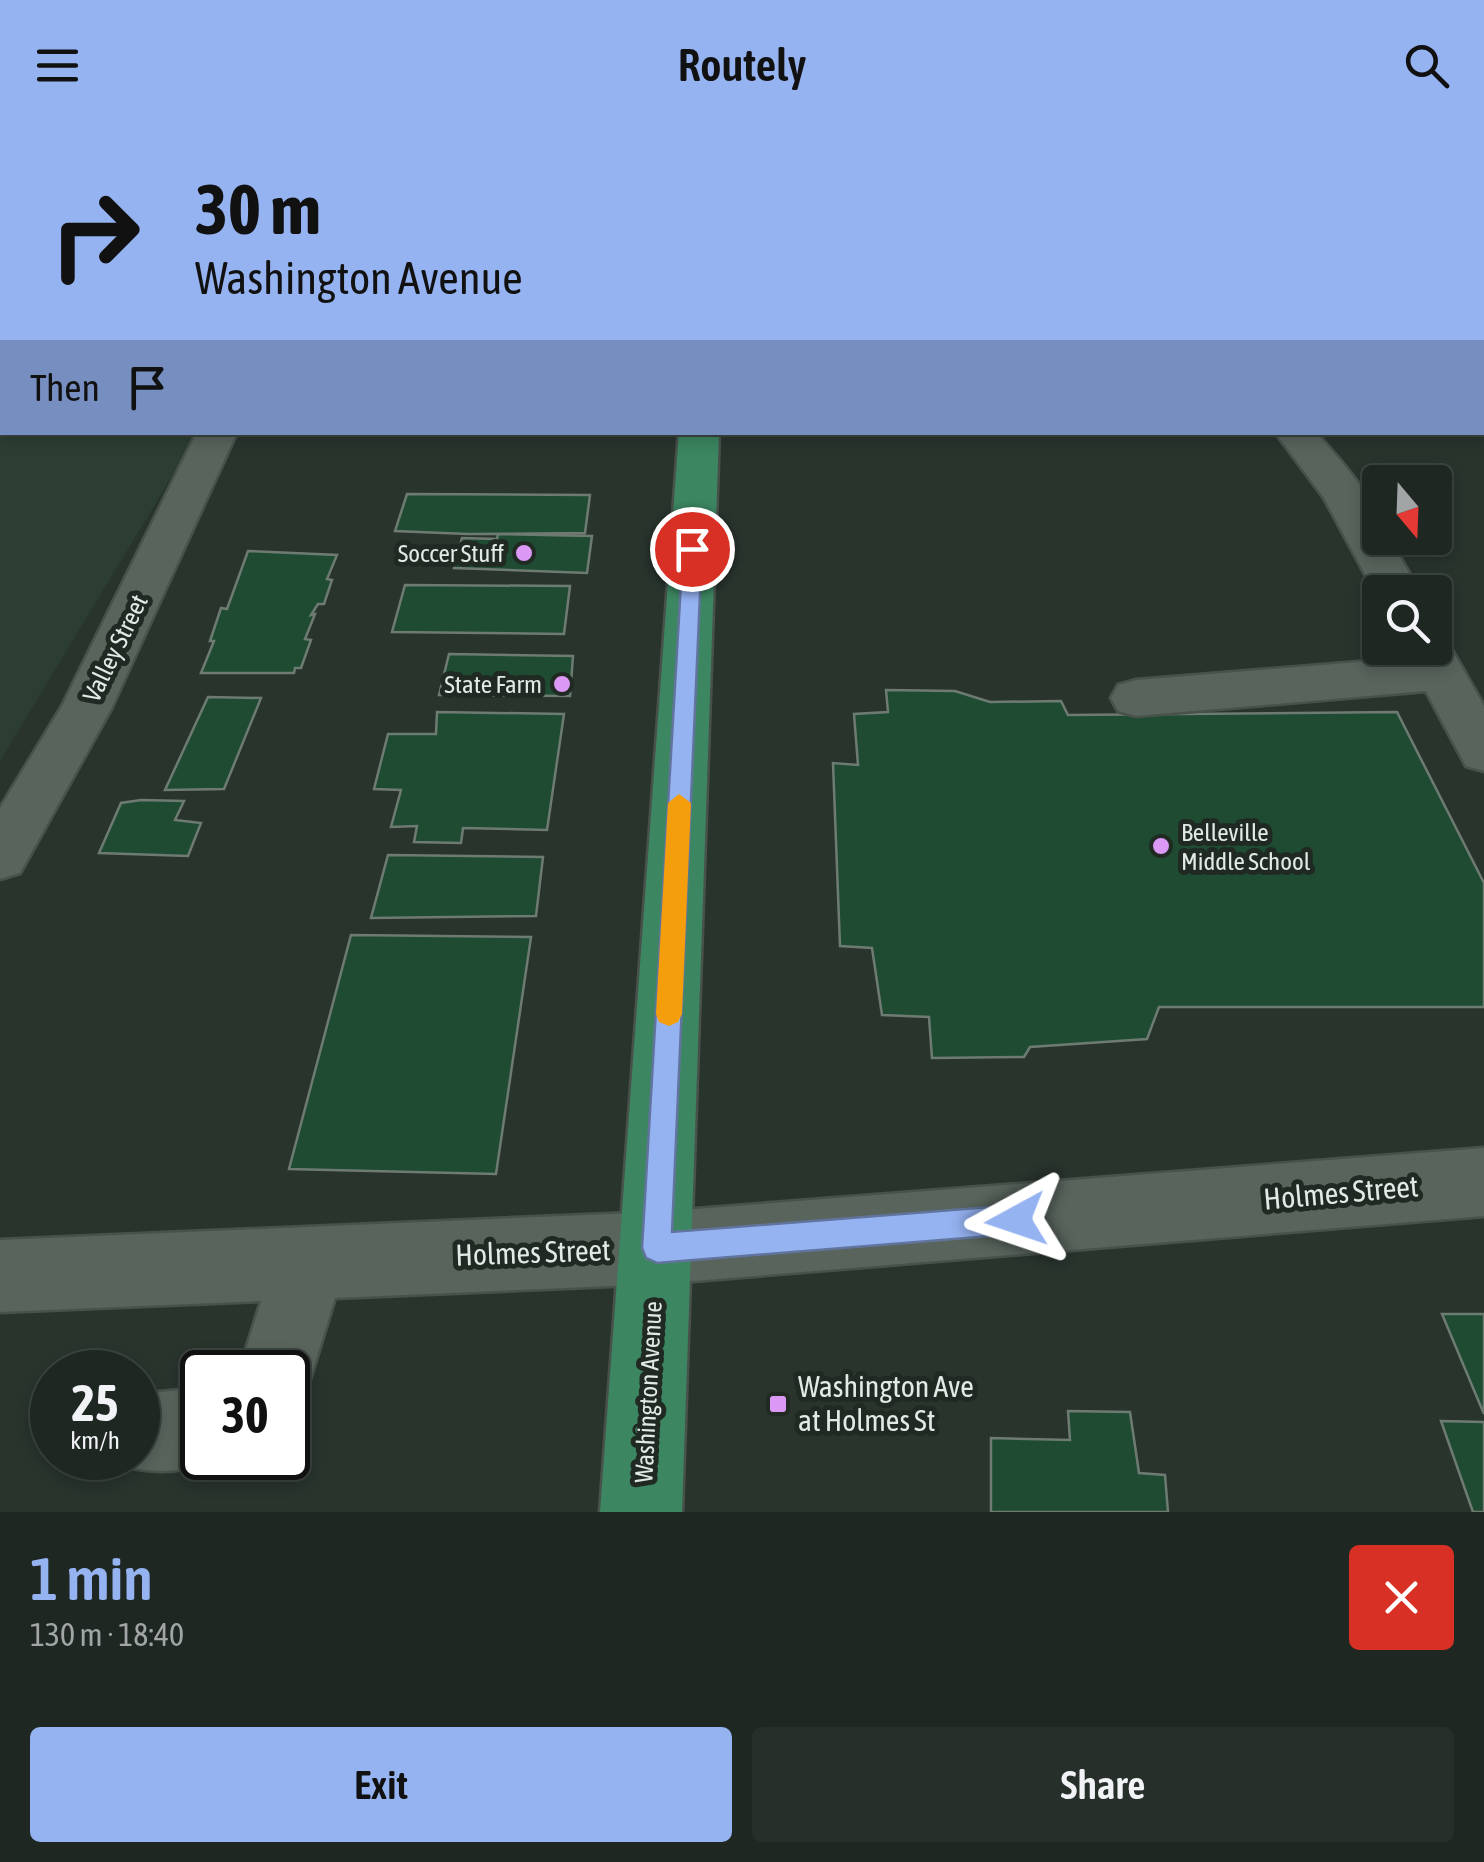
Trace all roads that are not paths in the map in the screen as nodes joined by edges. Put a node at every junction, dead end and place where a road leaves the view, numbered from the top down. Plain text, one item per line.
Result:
1 (216, 435) edge
2 (698, 435) edge
3 (1297, 435) edge
4 (1389, 575) edge
5 (1395, 665) edge
6 (1437, 665) edge
7 (1136, 698) dead end
8 (1484, 752) edge
9 (0, 857) edge
10 (1484, 1182) edge
11 (657, 1248) junction
12 (309, 1262) junction
13 (3, 1283) edge
14 (283, 1350) edge
15 (641, 1512) edge

1 - 9 street, Valley Street
2 - 11 main road, Washington Avenue
3 - 4 street
5 - 7 street
6 - 8 street
10 - 11 street, Holmes Street
11 - 12 street, Holmes Street
11 - 15 main road, Washington Avenue
12 - 13 street, Holmes Street
12 - 14 street

